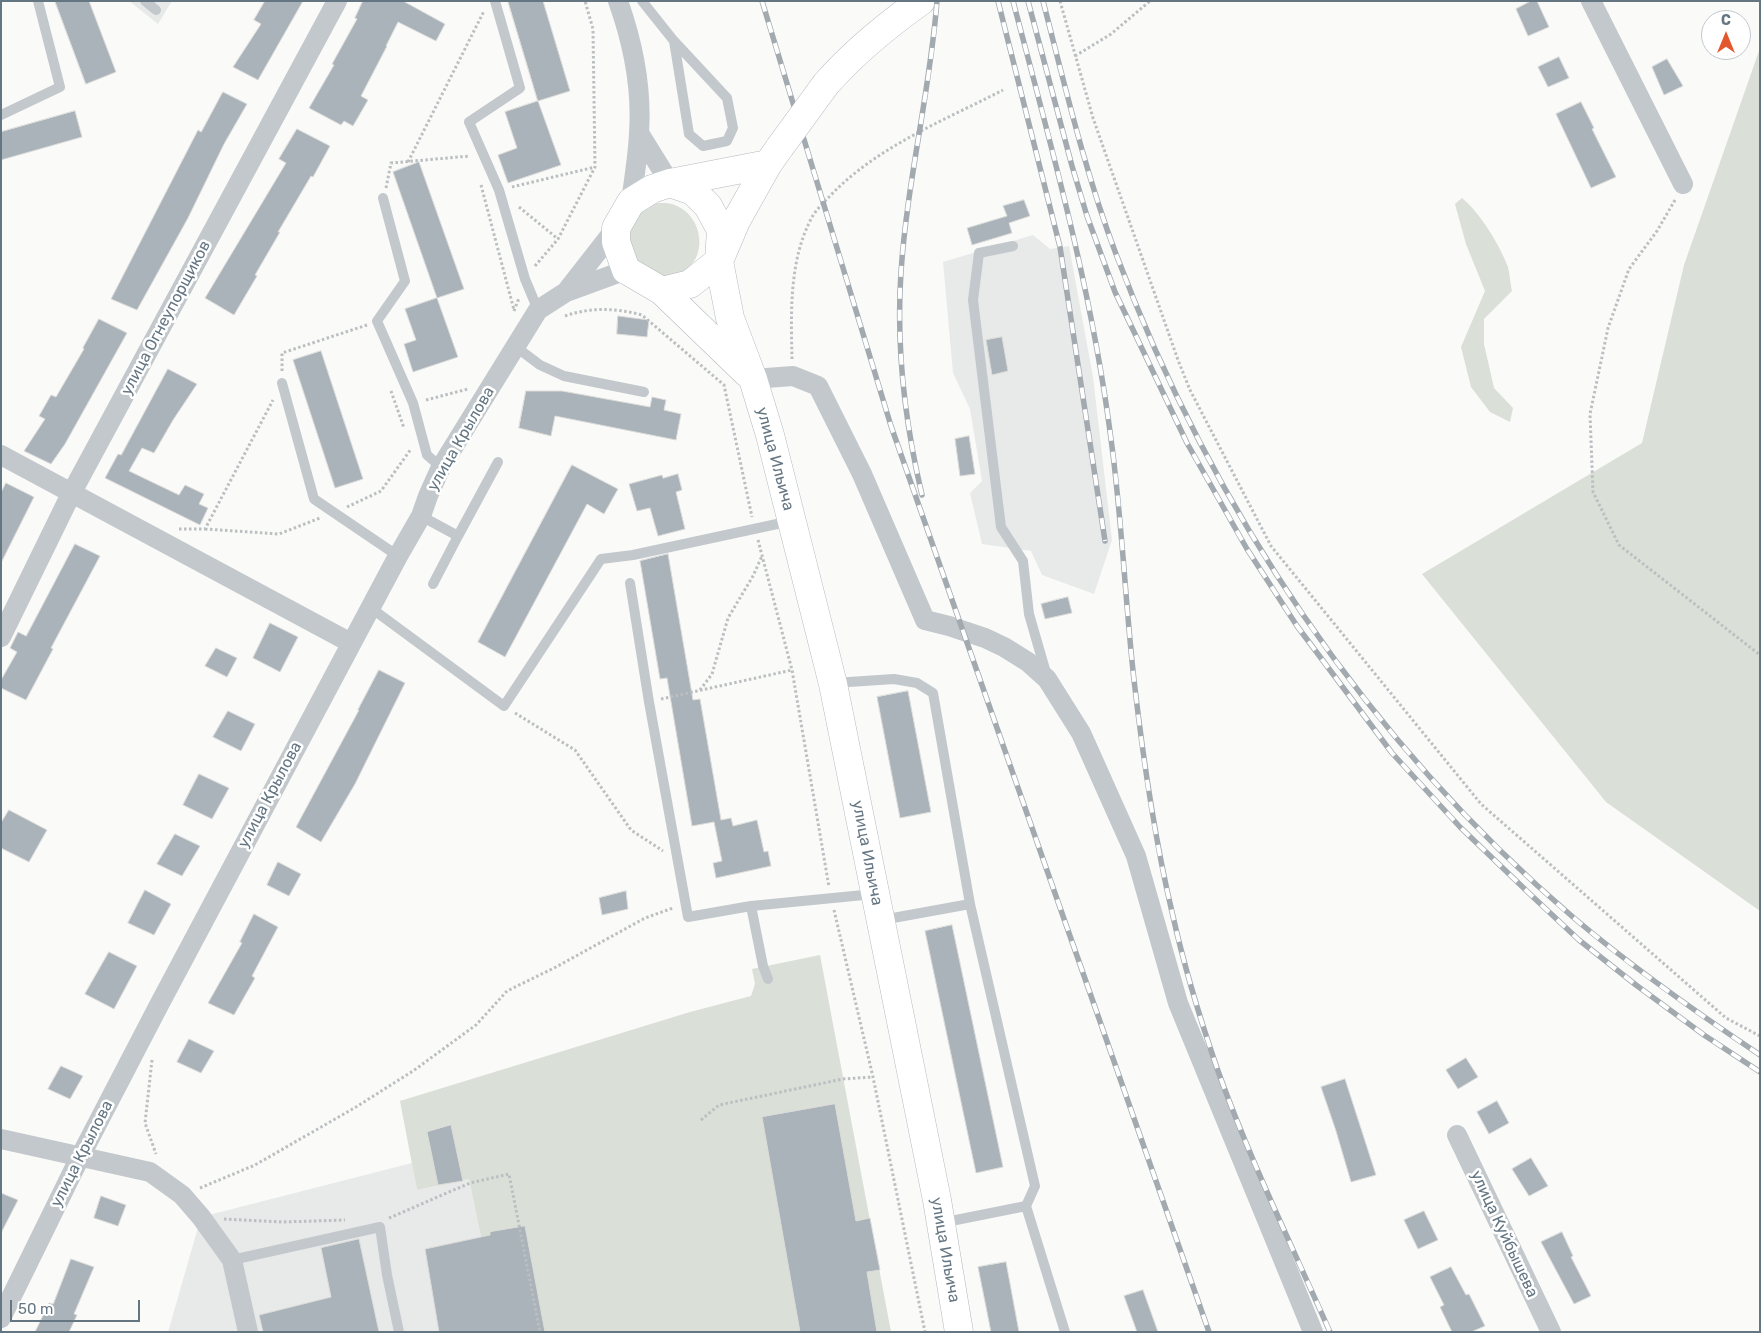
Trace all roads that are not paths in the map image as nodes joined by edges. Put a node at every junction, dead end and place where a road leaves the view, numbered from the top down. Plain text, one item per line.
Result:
1 (38, 1) edge
2 (145, 1) edge
3 (337, 1) edge
4 (495, 1) edge
5 (618, 1) edge
6 (642, 1) edge
7 (921, 1) edge
8 (1591, 1) edge
9 (156, 10) dead end
10 (674, 41) junction
11 (1, 115) edge
12 (639, 133) junction
13 (774, 156) junction
14 (670, 183) junction
15 (1684, 184) road end
16 (383, 198) road end
17 (631, 202) junction
18 (616, 228) junction
19 (1013, 246) dead end
20 (719, 261) junction
21 (626, 270) junction
22 (662, 291) junction
23 (566, 292) junction
24 (538, 310) junction
25 (516, 347) junction
26 (753, 379) junction
27 (282, 383) road end
28 (644, 392) dead end
29 (1, 455) edge
30 (498, 462) dead end
31 (441, 467) junction
32 (71, 494) junction
33 (421, 516) junction
34 (791, 521) junction
35 (458, 536) junction
36 (398, 556) junction
37 (630, 583) dead end
38 (433, 584) dead end
39 (371, 608) junction
40 (1, 637) edge
41 (351, 643) junction
42 (1047, 679) junction
43 (834, 684) junction
44 (875, 894) junction
45 (970, 904) junction
46 (751, 906) junction
47 (881, 920) junction
48 (768, 979) dead end
49 (1458, 1135) dead end
50 (1, 1140) edge
51 (80, 1157) junction
52 (1026, 1206) junction
53 (941, 1223) junction
54 (232, 1260) junction
55 (1, 1318) edge
56 (248, 1332) edge
57 (399, 1332) edge
58 (959, 1332) edge
59 (1065, 1332) edge
60 (1313, 1332) edge
61 (1551, 1332) edge

1 - 11 lane
2 - 9 lane
3 - 32 street, улица Огнеупорщиков
4 - 24 lane
5 - 12 street
6 - 10 lane
7 - 13 street, bridge
8 - 15 street
10 - 10 lane
12 - 14 street
12 - 17 street
13 - 14 street
13 - 20 street
14 - 17 street
14 - 20 street
16 - 31 lane
17 - 18 street
18 - 21 street
18 - 23 street
19 - 42 lane
20 - 22 street
20 - 26 street, улица Ильича
21 - 22 street
21 - 23 street
22 - 26 street, улица Ильича
23 - 24 street, улица Крылова
24 - 25 street, улица Крылова
25 - 28 lane
25 - 31 street, улица Крылова
26 - 34 street, улица Ильича
26 - 42 street
27 - 36 lane
29 - 32 street
30 - 35 lane
31 - 33 street, улица Крылова
32 - 40 street, улица Огнеупорщиков
32 - 41 street
33 - 35 lane
33 - 36 street, улица Крылова
34 - 39 lane
34 - 43 street, улица Ильича
35 - 38 lane
36 - 39 street, улица Крылова
37 - 46 lane
39 - 41 street, улица Крылова
41 - 51 street, улица Крылова
42 - 60 street
43 - 44 street, улица Ильича
43 - 45 lane
44 - 46 lane
44 - 47 street, улица Ильича
45 - 47 lane
45 - 52 lane
46 - 48 lane
47 - 53 street, улица Ильича
49 - 61 street, улица Куйбышева
50 - 51 street
51 - 54 street
51 - 55 street, улица Крылова
52 - 53 lane
52 - 59 lane
53 - 58 street, улица Ильича
54 - 56 street
54 - 57 lane

